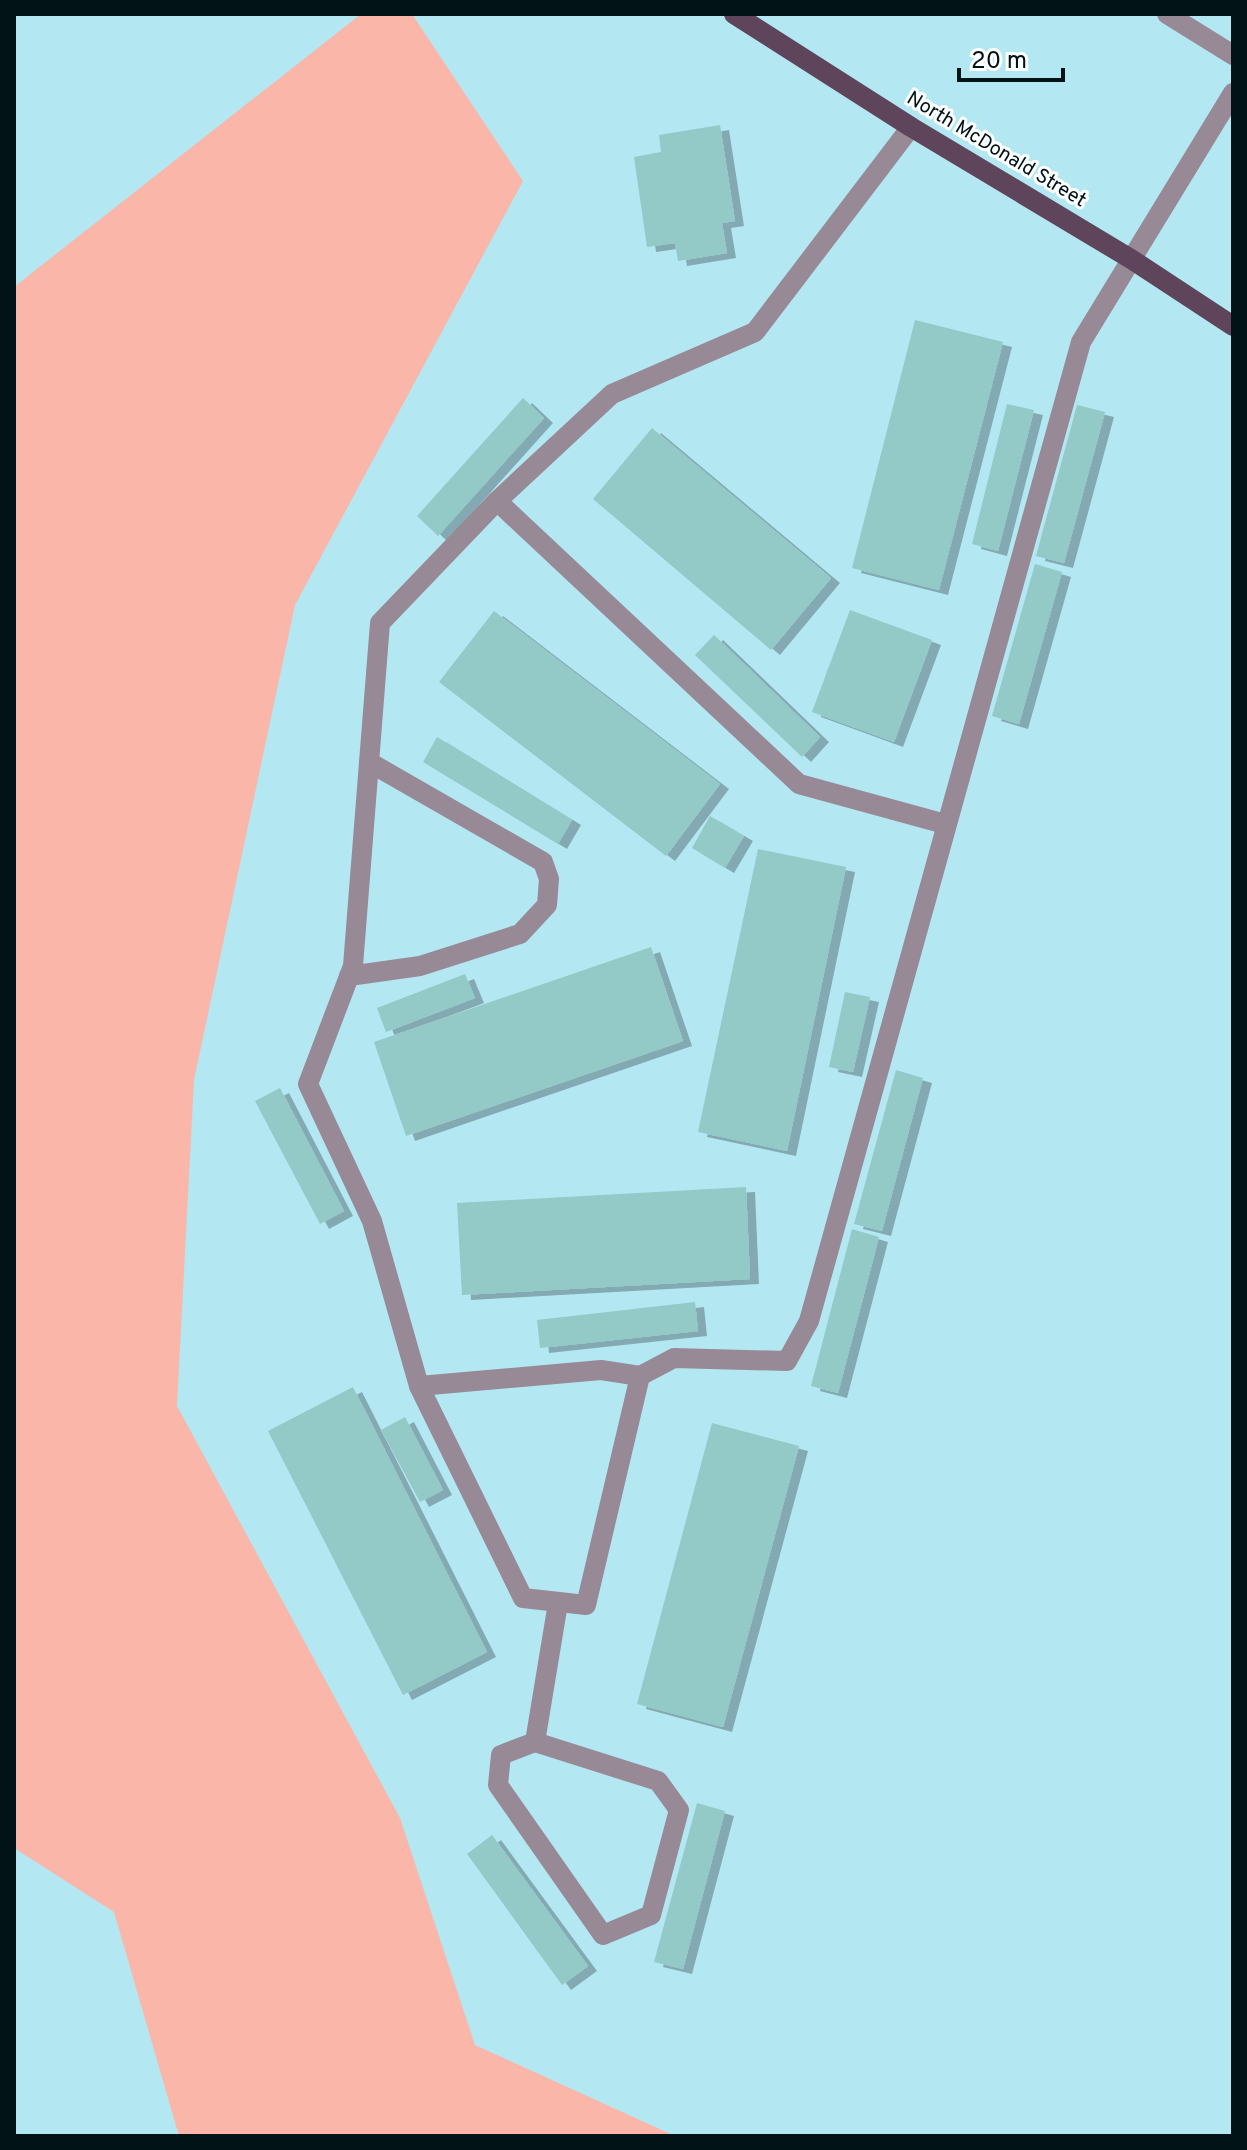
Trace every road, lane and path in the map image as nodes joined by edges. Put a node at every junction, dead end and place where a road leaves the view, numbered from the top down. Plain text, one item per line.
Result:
1 (734, 14) edge
2 (1167, 14) edge
3 (1233, 55) edge
4 (1233, 93) edge
5 (911, 127) junction
6 (1131, 259) junction
7 (1233, 326) edge
8 (497, 501) junction
9 (369, 762) junction
10 (945, 824) junction
11 (349, 976) junction
12 (640, 1376) junction
13 (419, 1386) junction
14 (558, 1603) junction
15 (535, 1742) junction

1 - 5 main road, North McDonald Street
2 - 3 lane
4 - 6 lane
5 - 6 main road, North McDonald Street
5 - 8 lane
6 - 7 main road, North McDonald Street
6 - 10 lane
8 - 9 lane
8 - 10 lane
9 - 11 lane
9 - 11 lane
10 - 12 lane
11 - 13 lane
12 - 13 lane
12 - 14 lane
13 - 14 lane
14 - 15 lane
15 - 15 lane

